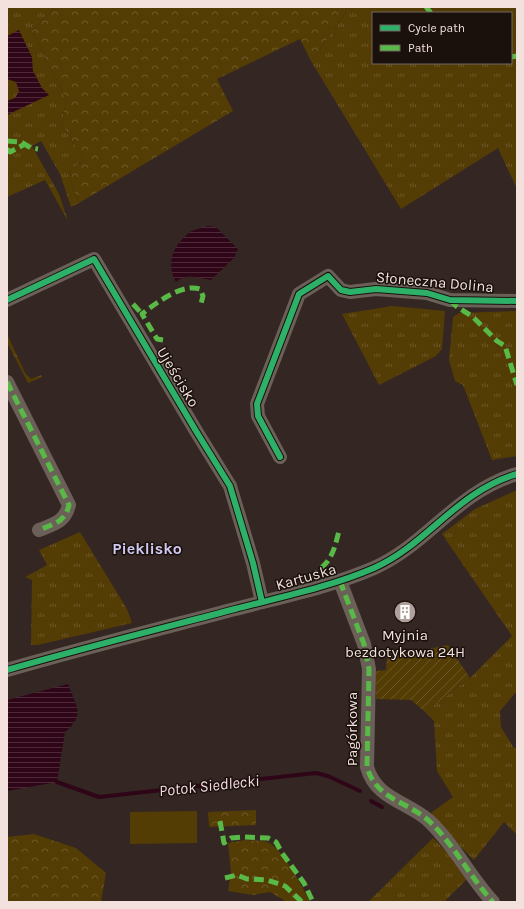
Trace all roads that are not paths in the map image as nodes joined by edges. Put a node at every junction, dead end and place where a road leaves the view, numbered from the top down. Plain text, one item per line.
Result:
1 (7, 300) edge
2 (517, 301) edge
3 (9, 390) edge
4 (280, 456) dead end
5 (517, 474) edge
6 (39, 530) dead end
7 (340, 581) junction
8 (262, 602) junction
9 (7, 670) edge
10 (493, 902) edge

1 - 8 street, Ujeścisko
2 - 4 street, Słoneczna Dolina
3 - 6 street
5 - 7 street, Kartuska
7 - 8 street, Kartuska
7 - 10 street, Pagórkowa
8 - 9 street, Kartuska

